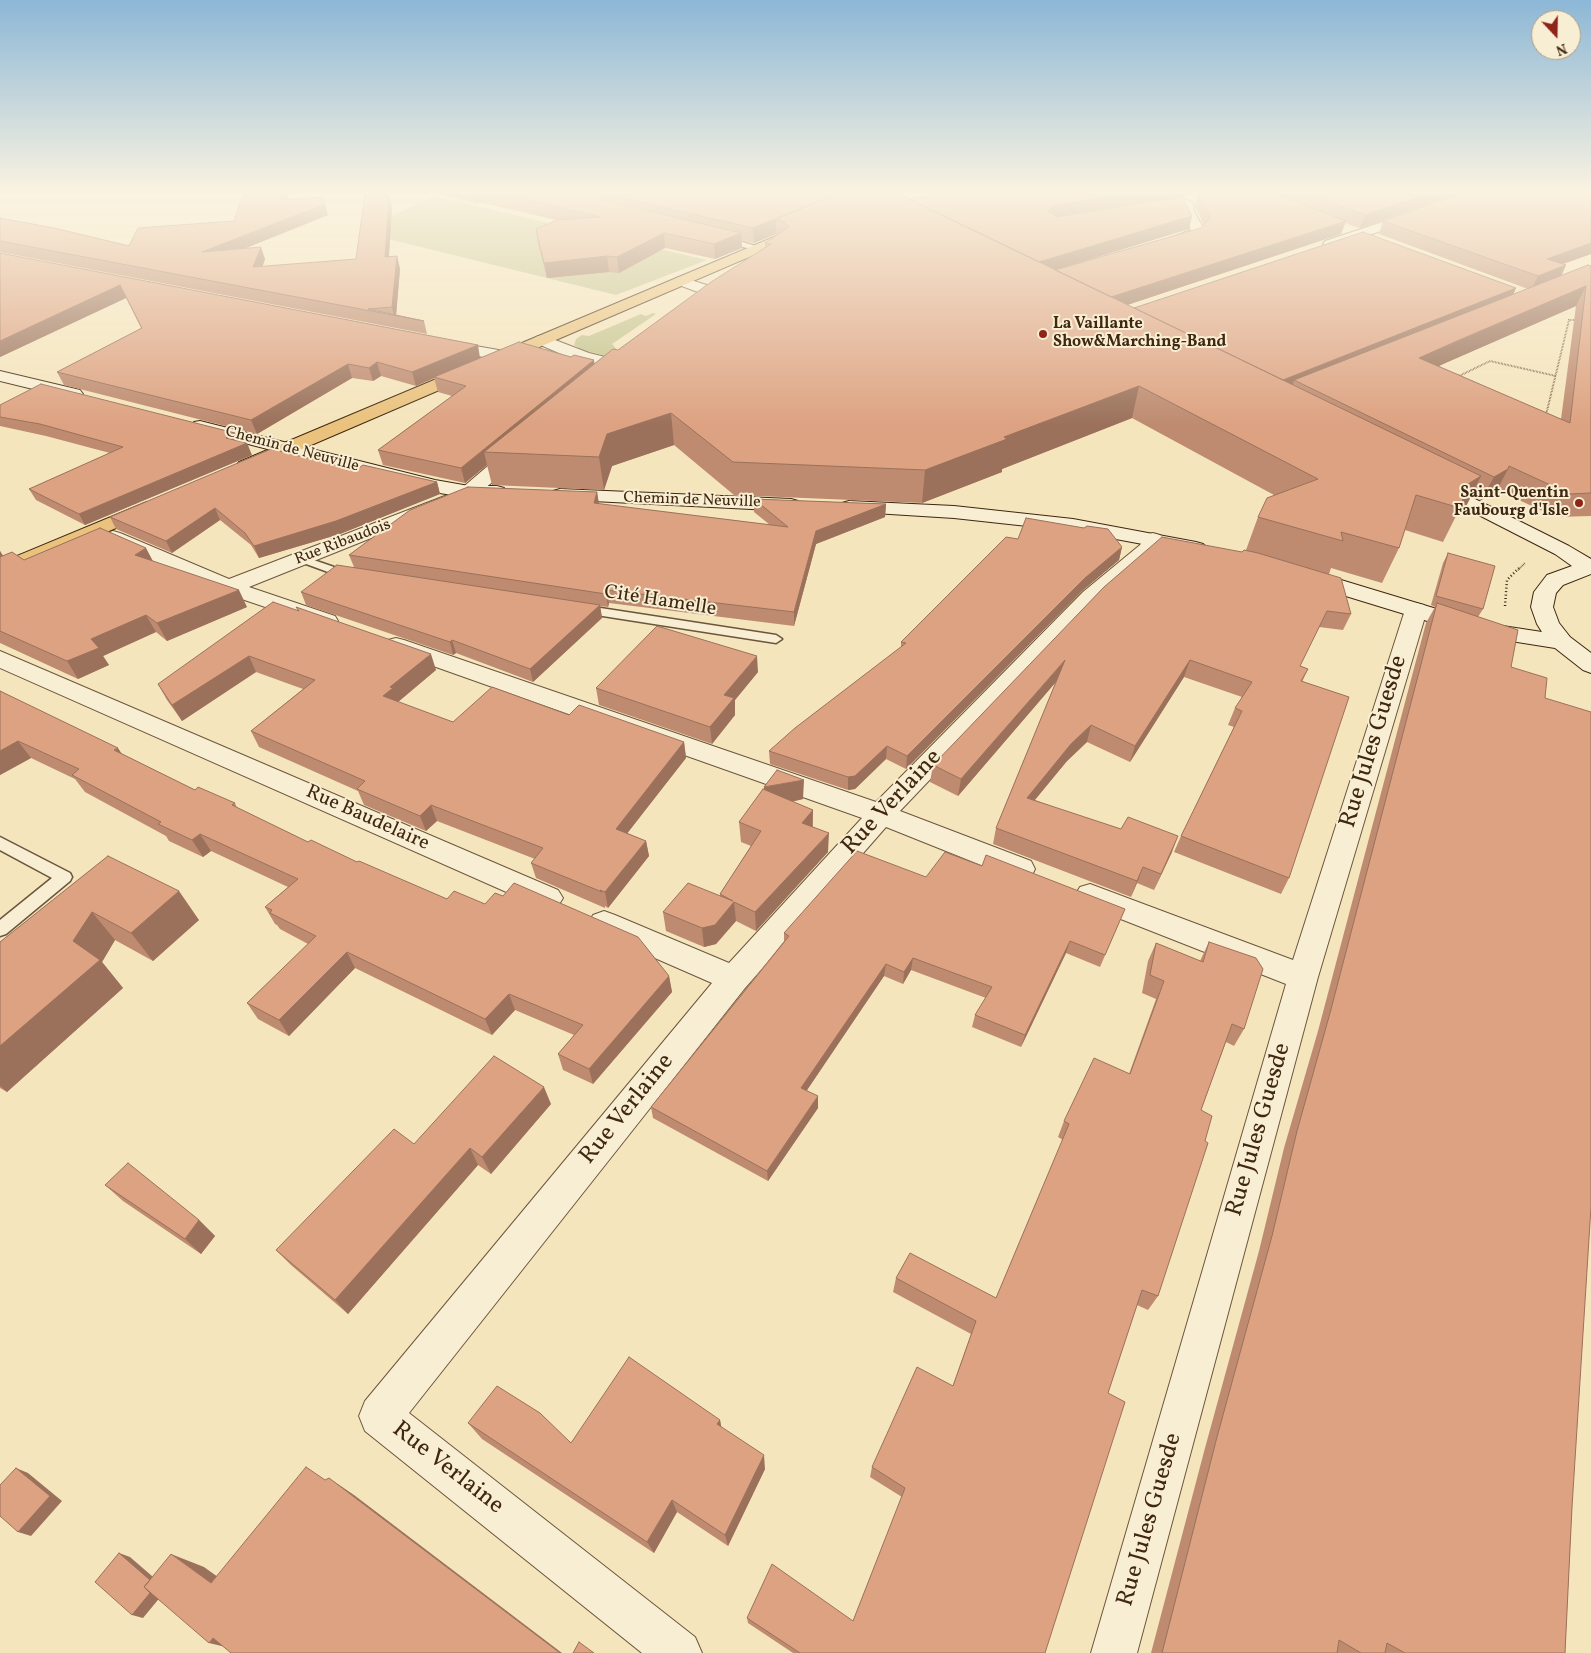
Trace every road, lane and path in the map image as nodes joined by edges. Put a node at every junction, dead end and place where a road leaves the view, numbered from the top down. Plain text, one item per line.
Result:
1 (706, 270) edge
2 (681, 281) junction
3 (723, 292) edge
4 (708, 301) junction
5 (1583, 319) edge
6 (676, 325) edge
7 (542, 340) junction
8 (431, 342) edge
9 (636, 354) edge
10 (504, 356) junction
11 (620, 366) junction
12 (0, 376) edge
13 (1556, 376) junction
14 (605, 378) edge
15 (1452, 380) edge
16 (96, 400) edge
17 (1545, 419) edge
18 (183, 422) edge
19 (530, 440) edge
20 (288, 449) junction
21 (228, 474) edge
22 (1420, 478) edge
23 (469, 492) junction
24 (167, 500) edge
25 (97, 530) junction
26 (1153, 539) junction
27 (1219, 553) edge
28 (302, 559) junction
29 (1591, 568) edge
30 (0, 572) edge
31 (1294, 573) edge
32 (361, 575) edge
33 (229, 587) junction
34 (564, 606) edge
35 (1416, 610) junction
36 (350, 629) edge
37 (378, 639) edge
38 (776, 639) dead end
39 (1562, 642) junction
40 (0, 659) edge
41 (1591, 665) edge
42 (881, 814) junction
43 (0, 843) edge
44 (0, 929) edge
45 (1303, 977) junction
46 (734, 979) junction
47 (679, 1653) edge
48 (1114, 1653) edge

1 - 2 main road
2 - 4 street
2 - 7 main road
3 - 4 street
4 - 6 street
5 - 13 path
7 - 10 main road
7 - 11 street
8 - 10 street
9 - 11 street
10 - 20 main road
11 - 14 street
12 - 16 street
13 - 15 path
13 - 17 path
18 - 20 street, Chemin de Neuville
19 - 23 street, Rue Ribaudois
20 - 21 main road
20 - 23 street, Chemin de Neuville
22 - 29 street
23 - 26 street, Chemin de Neuville
23 - 28 street, Rue Ribaudois
24 - 25 main road
25 - 30 main road
25 - 33 street
26 - 27 street, Chemin de Neuville
26 - 42 street, Rue Verlaine
28 - 32 lane
28 - 33 street, Rue Ribaudois
29 - 39 street
31 - 35 street
33 - 36 street
34 - 38 lane, Cité Hamelle
35 - 39 street
35 - 45 street, Rue Jules Guesde
37 - 42 street
39 - 41 street
40 - 46 street, Rue Baudelaire
42 - 45 street
42 - 46 street, Rue Verlaine
43 - 44 lane
45 - 48 street, Rue Jules Guesde
46 - 47 street, Rue Verlaine

